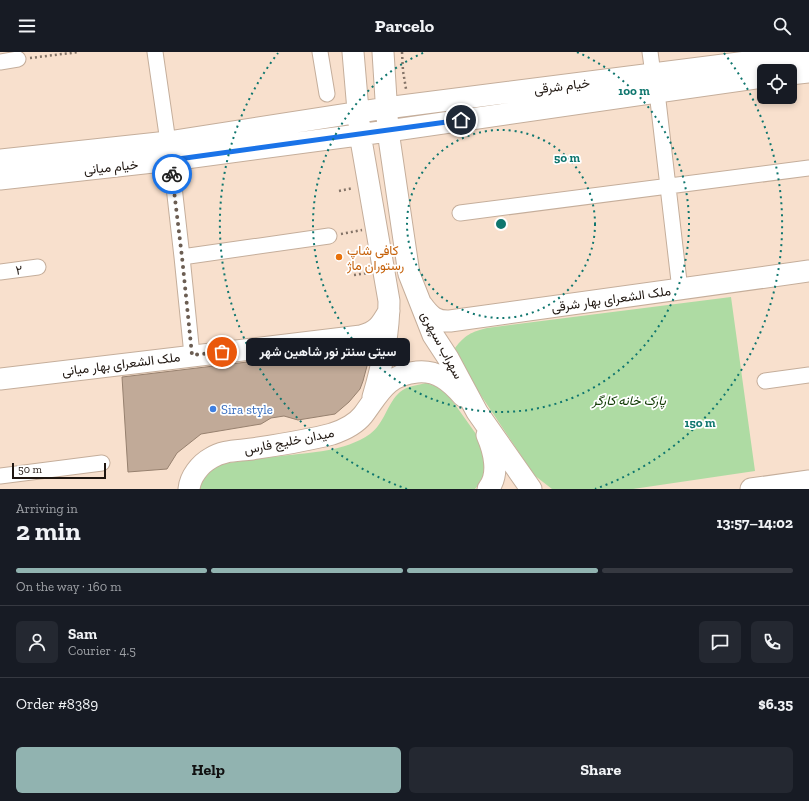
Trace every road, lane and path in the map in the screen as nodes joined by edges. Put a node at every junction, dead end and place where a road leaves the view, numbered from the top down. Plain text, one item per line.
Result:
1 (79, 52) edge
2 (155, 52) edge
3 (320, 52) edge
4 (354, 52) edge
5 (384, 52) edge
6 (650, 52) edge
7 (809, 54) edge
8 (18, 59) joint
9 (0, 62) edge
10 (809, 72) edge
11 (797, 73) edge
12 (757, 78) edge
13 (655, 83) junction
14 (327, 94) dead end
15 (386, 108) junction
16 (357, 113) junction
17 (388, 131) junction
18 (360, 134) junction
19 (169, 151) junction
20 (0, 160) edge
21 (809, 168) edge
22 (0, 178) edge
23 (395, 184) junction
24 (668, 186) junction
25 (362, 190) junction
26 (338, 191) dead end
27 (460, 213) dead end
28 (362, 230) dead end
29 (346, 233) dead end
30 (329, 236) dead end
31 (182, 257) junction
32 (38, 267) dead end
33 (809, 271) edge
34 (0, 272) edge
35 (370, 272) dead end
36 (354, 274) dead end
37 (680, 290) junction
38 (420, 304) junction
39 (389, 311) junction
40 (476, 317) junction
41 (361, 336) junction
42 (192, 355) junction
43 (451, 363) junction
44 (381, 369) junction
45 (809, 375) edge
46 (0, 379) edge
47 (765, 381) dead end
48 (372, 402) junction
49 (477, 412) junction
50 (102, 463) dead end
51 (0, 476) edge
52 (809, 481) edge
53 (189, 489) edge
54 (488, 489) edge
55 (531, 489) edge
56 (756, 489) edge

1 - 8 path
2 - 19 street
3 - 14 street
4 - 16 main road
5 - 15 main road, سهراب سپهری
6 - 13 street
7 - 13 main road, خیام شرقی
8 - 9 street
10 - 11 main road
12 - 13 main road, خیام شرقی
13 - 15 main road, خیام شرقی
13 - 17 main road, خیام شرقی
13 - 24 street
15 - 16 main road, خیام میانی
15 - 17 main road, سهراب سپهری
16 - 18 main road
16 - 19 main road, خیام میانی
17 - 18 main road, خیام میانی
17 - 23 main road, سهراب سپهری
18 - 19 main road, خیام میانی
18 - 25 main road
19 - 20 main road, خیام میانی
19 - 22 main road, خیام میانی
19 - 31 street
21 - 24 street
23 - 25 main road
23 - 38 main road, سهراب سپهری
24 - 27 street
24 - 37 street
25 - 26 path
25 - 39 main road
28 - 29 path
30 - 31 street
31 - 42 street
32 - 34 street, ۲
33 - 37 main road, ملک الشعرای بهار شرقی
35 - 36 path
37 - 40 main road, ملک الشعرای بهار شرقی
38 - 40 main road, ملک الشعرای بهار شرقی
38 - 43 main road, سهراب سپهری
39 - 41 main road
39 - 44 main road
40 - 43 main road
41 - 42 main road, ملک الشعرای بهار میانی
41 - 44 main road
42 - 46 main road, ملک الشعرای بهار میانی
43 - 49 main road, سهراب سپهری
44 - 48 main road
45 - 47 street
48 - 49 main road, میدان خلیج فارس
48 - 53 main road, میدان خلیج فارس
49 - 54 main road, میدان خلیج فارس
49 - 55 main road, سهراب سپهری
50 - 51 street
52 - 56 main road

